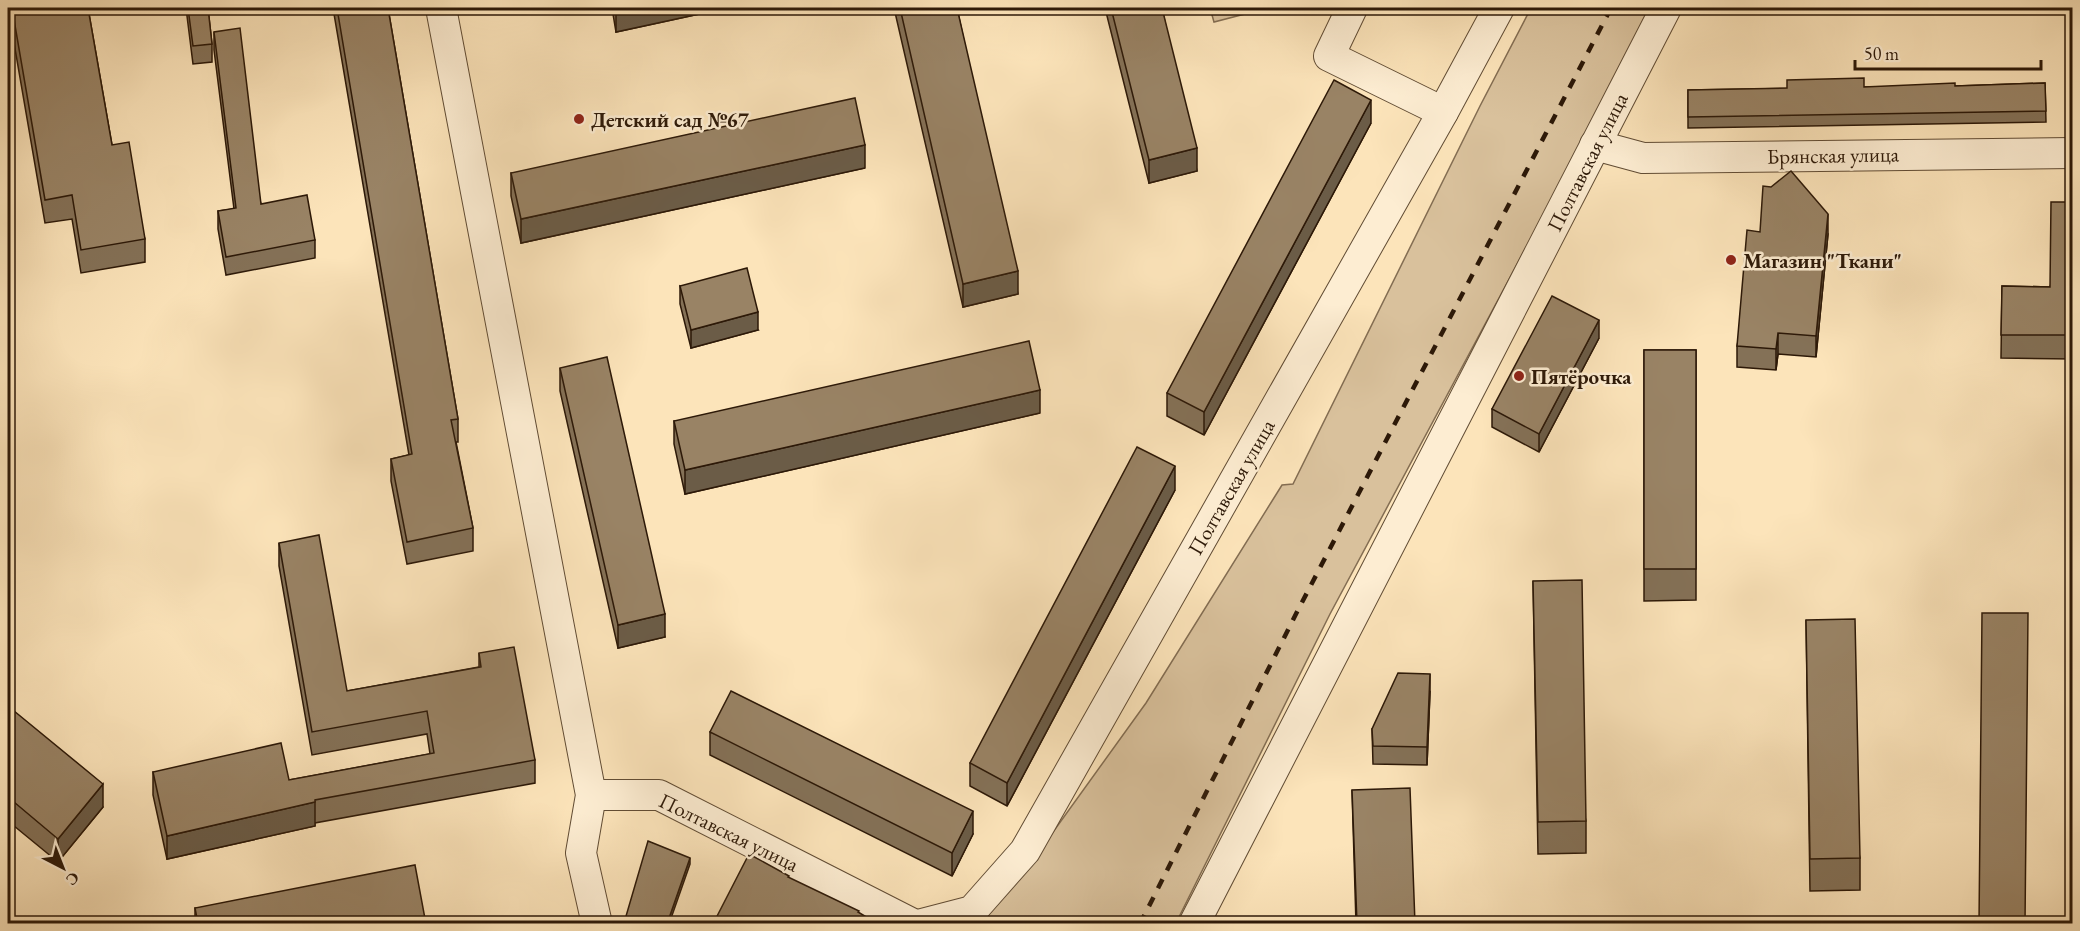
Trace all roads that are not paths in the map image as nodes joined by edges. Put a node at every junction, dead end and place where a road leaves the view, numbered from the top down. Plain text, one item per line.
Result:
1 (441, 8) edge
2 (1352, 8) edge
3 (1499, 8) edge
4 (1666, 8) edge
5 (1443, 112) junction
6 (1595, 145) junction
7 (2073, 153) edge
8 (591, 795) junction
9 (597, 924) edge
10 (913, 924) edge
11 (922, 924) edge
12 (1194, 924) edge

1 - 8 street
2 - 5 street
3 - 5 street, Полтавская улица
4 - 6 street, Полтавская улица
5 - 11 street, Полтавская улица
6 - 7 street, Брянская улица
6 - 12 street, Полтавская улица
8 - 9 street
8 - 10 street, Полтавская улица

